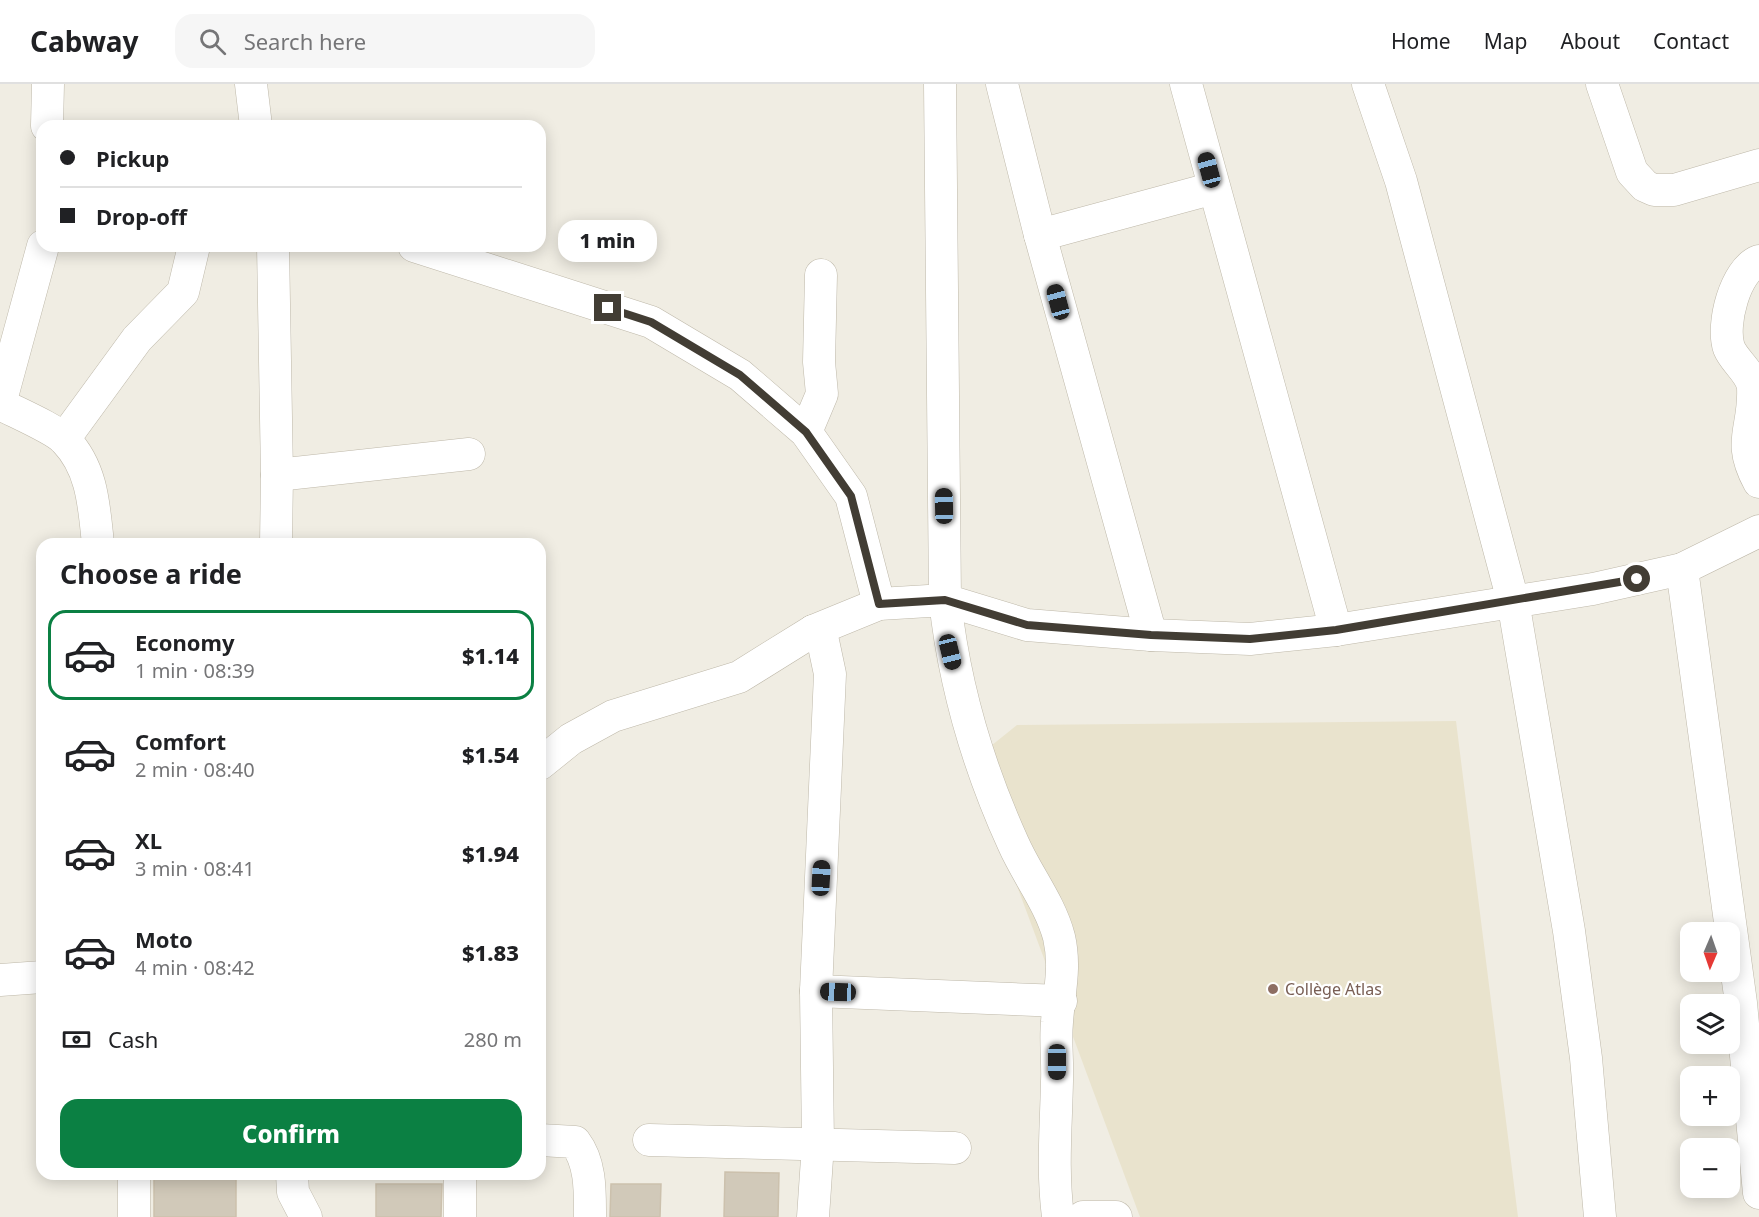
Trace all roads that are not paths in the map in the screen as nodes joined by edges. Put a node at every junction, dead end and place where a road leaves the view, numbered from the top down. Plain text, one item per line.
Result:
1 (48, 84) edge
2 (251, 84) edge
3 (940, 84) edge
4 (1002, 84) edge
5 (1186, 84) edge
6 (1368, 84) edge
7 (1602, 84) edge
8 (47, 120) edge
9 (255, 120) edge
10 (1759, 165) edge
11 (1214, 188) junction
12 (1040, 235) junction
13 (41, 252) edge
14 (193, 252) edge
15 (273, 252) edge
16 (433, 252) edge
17 (1759, 261) edge
18 (821, 275) dead end
19 (0, 404) edge
20 (806, 432) junction
21 (64, 439) junction
22 (469, 454) dead end
23 (277, 475) junction
24 (1759, 482) edge
25 (1759, 531) edge
26 (97, 538) edge
27 (276, 538) edge
28 (1682, 569) junction
29 (945, 600) junction
30 (1513, 602) junction
31 (879, 604) junction
32 (1336, 630) junction
33 (813, 631) junction
34 (1151, 635) junction
35 (546, 759) edge
36 (36, 977) edge
37 (0, 980) edge
38 (816, 991) junction
39 (1061, 1001) junction
40 (546, 1140) edge
41 (649, 1140) dead end
42 (818, 1144) junction
43 (955, 1148) dead end
44 (134, 1180) edge
45 (292, 1180) edge
46 (460, 1180) edge
47 (1759, 1193) edge
48 (134, 1217) edge
49 (306, 1217) edge
50 (459, 1217) edge
51 (590, 1217) edge
52 (813, 1217) edge
53 (1058, 1217) edge
54 (1083, 1217) edge
55 (1116, 1217) edge
56 (1600, 1217) edge

1 - 8 street
2 - 9 street
3 - 29 street
4 - 12 street
5 - 11 street
6 - 30 street
7 - 10 street
11 - 12 street
11 - 32 street
12 - 34 street
13 - 19 street
14 - 21 street
15 - 23 street
16 - 20 street
17 - 24 street
18 - 20 street
19 - 21 street
20 - 31 street
21 - 26 street
22 - 23 street
23 - 27 street
25 - 28 street
28 - 30 street
28 - 47 street
29 - 31 street
29 - 34 street
29 - 39 street
30 - 32 street
30 - 56 street
31 - 33 street
32 - 34 street
33 - 35 street
33 - 38 street
36 - 37 street
38 - 39 street
38 - 42 street
39 - 53 street
40 - 51 street
41 - 42 street
42 - 43 street
42 - 52 street
44 - 48 street
45 - 49 street
46 - 50 street
54 - 55 street

